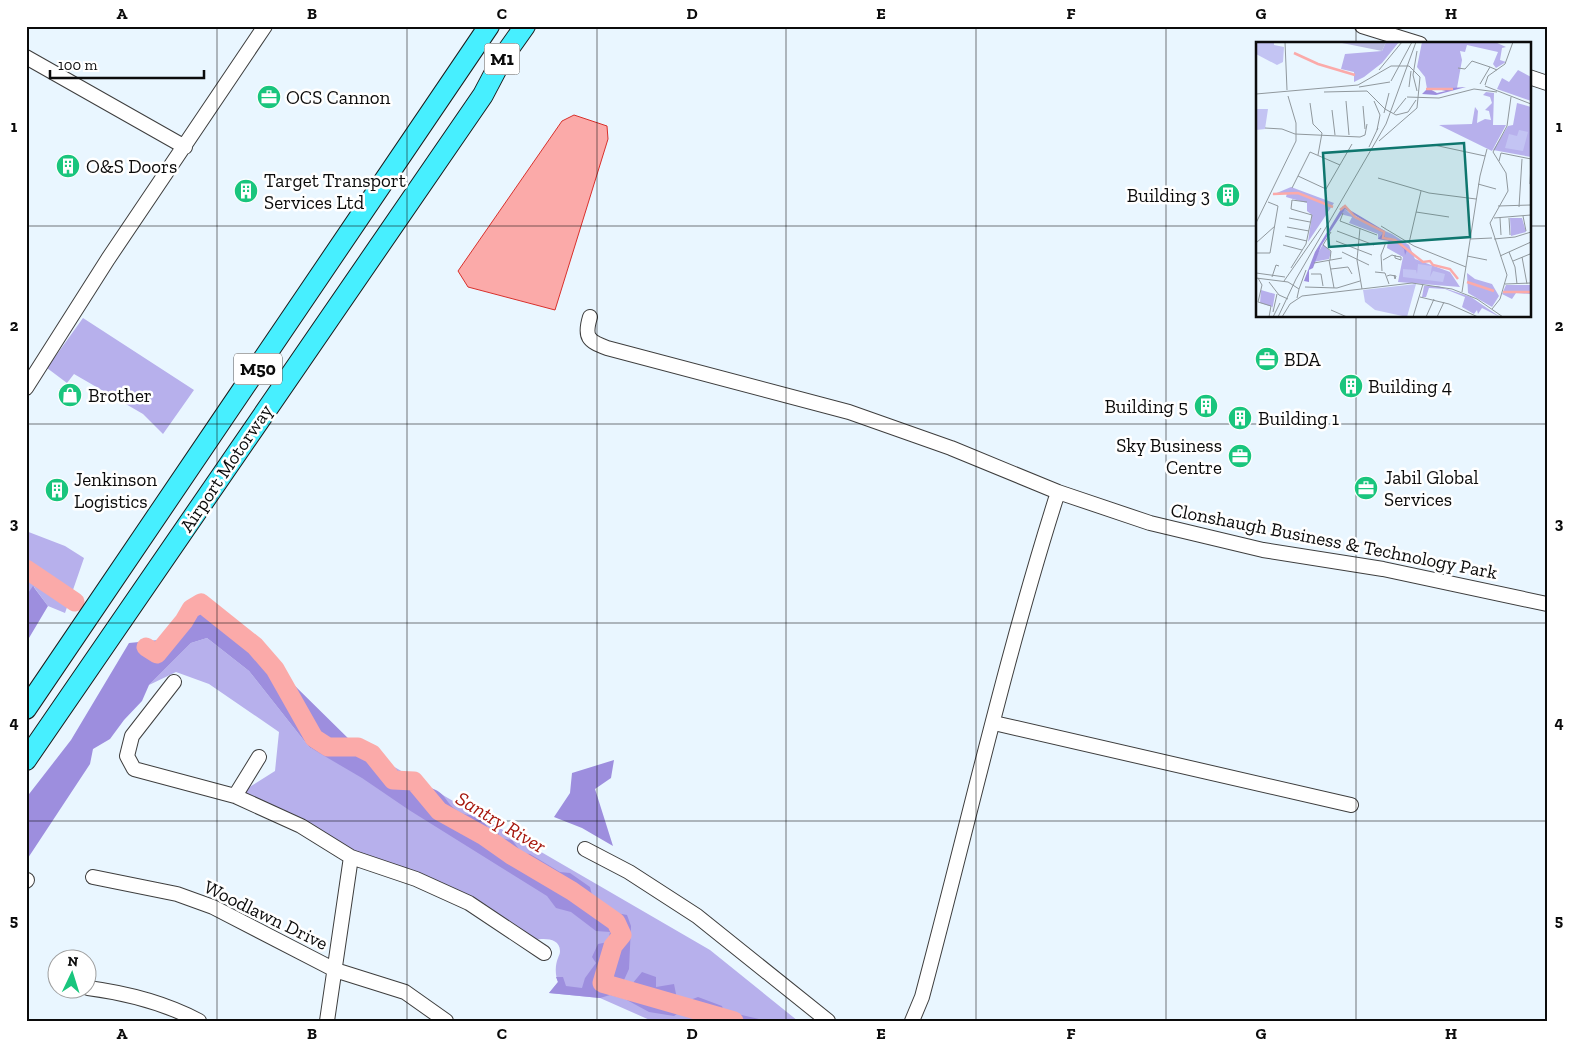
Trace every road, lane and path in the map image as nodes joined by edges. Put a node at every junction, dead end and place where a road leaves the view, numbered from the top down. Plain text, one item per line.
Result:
1 (265, 26) edge
2 (525, 26) edge
3 (537, 26) edge
4 (1362, 26) edge
5 (486, 30) edge
6 (1414, 42) edge
7 (26, 58) edge
8 (1530, 77) edge
9 (1547, 83) edge
10 (483, 95) junction
11 (185, 147) junction
12 (590, 317) dead end
13 (26, 388) edge
14 (1058, 492) junction
15 (1547, 604) edge
16 (174, 682) dead end
17 (26, 709) edge
18 (994, 723) junction
19 (259, 757) dead end
20 (26, 760) edge
21 (235, 796) junction
22 (1351, 805) dead end
23 (585, 850) dead end
24 (351, 857) junction
25 (92, 877) dead end
26 (544, 953) dead end
27 (335, 970) junction
28 (98, 989) edge
29 (199, 1021) edge
30 (327, 1021) edge
31 (446, 1021) edge
32 (828, 1021) edge
33 (912, 1021) edge

1 - 11 street
2 - 10 highway, Airport Motorway / M1
3 - 10 highway, M50
4 - 6 street
5 - 17 highway, Airport Motorway / M50
7 - 11 street
8 - 9 street
10 - 20 highway, Airport Motorway / M50
11 - 13 street
12 - 14 street, Clonshaugh Business & Technology Park
14 - 15 street, Clonshaugh Business & Technology Park
14 - 18 street
16 - 21 street
18 - 22 street
18 - 33 street
19 - 21 street
21 - 24 street
23 - 32 street
24 - 26 street
24 - 27 street
25 - 27 street, Woodlawn Drive
27 - 30 street
27 - 31 street, Woodlawn Drive
28 - 29 street

